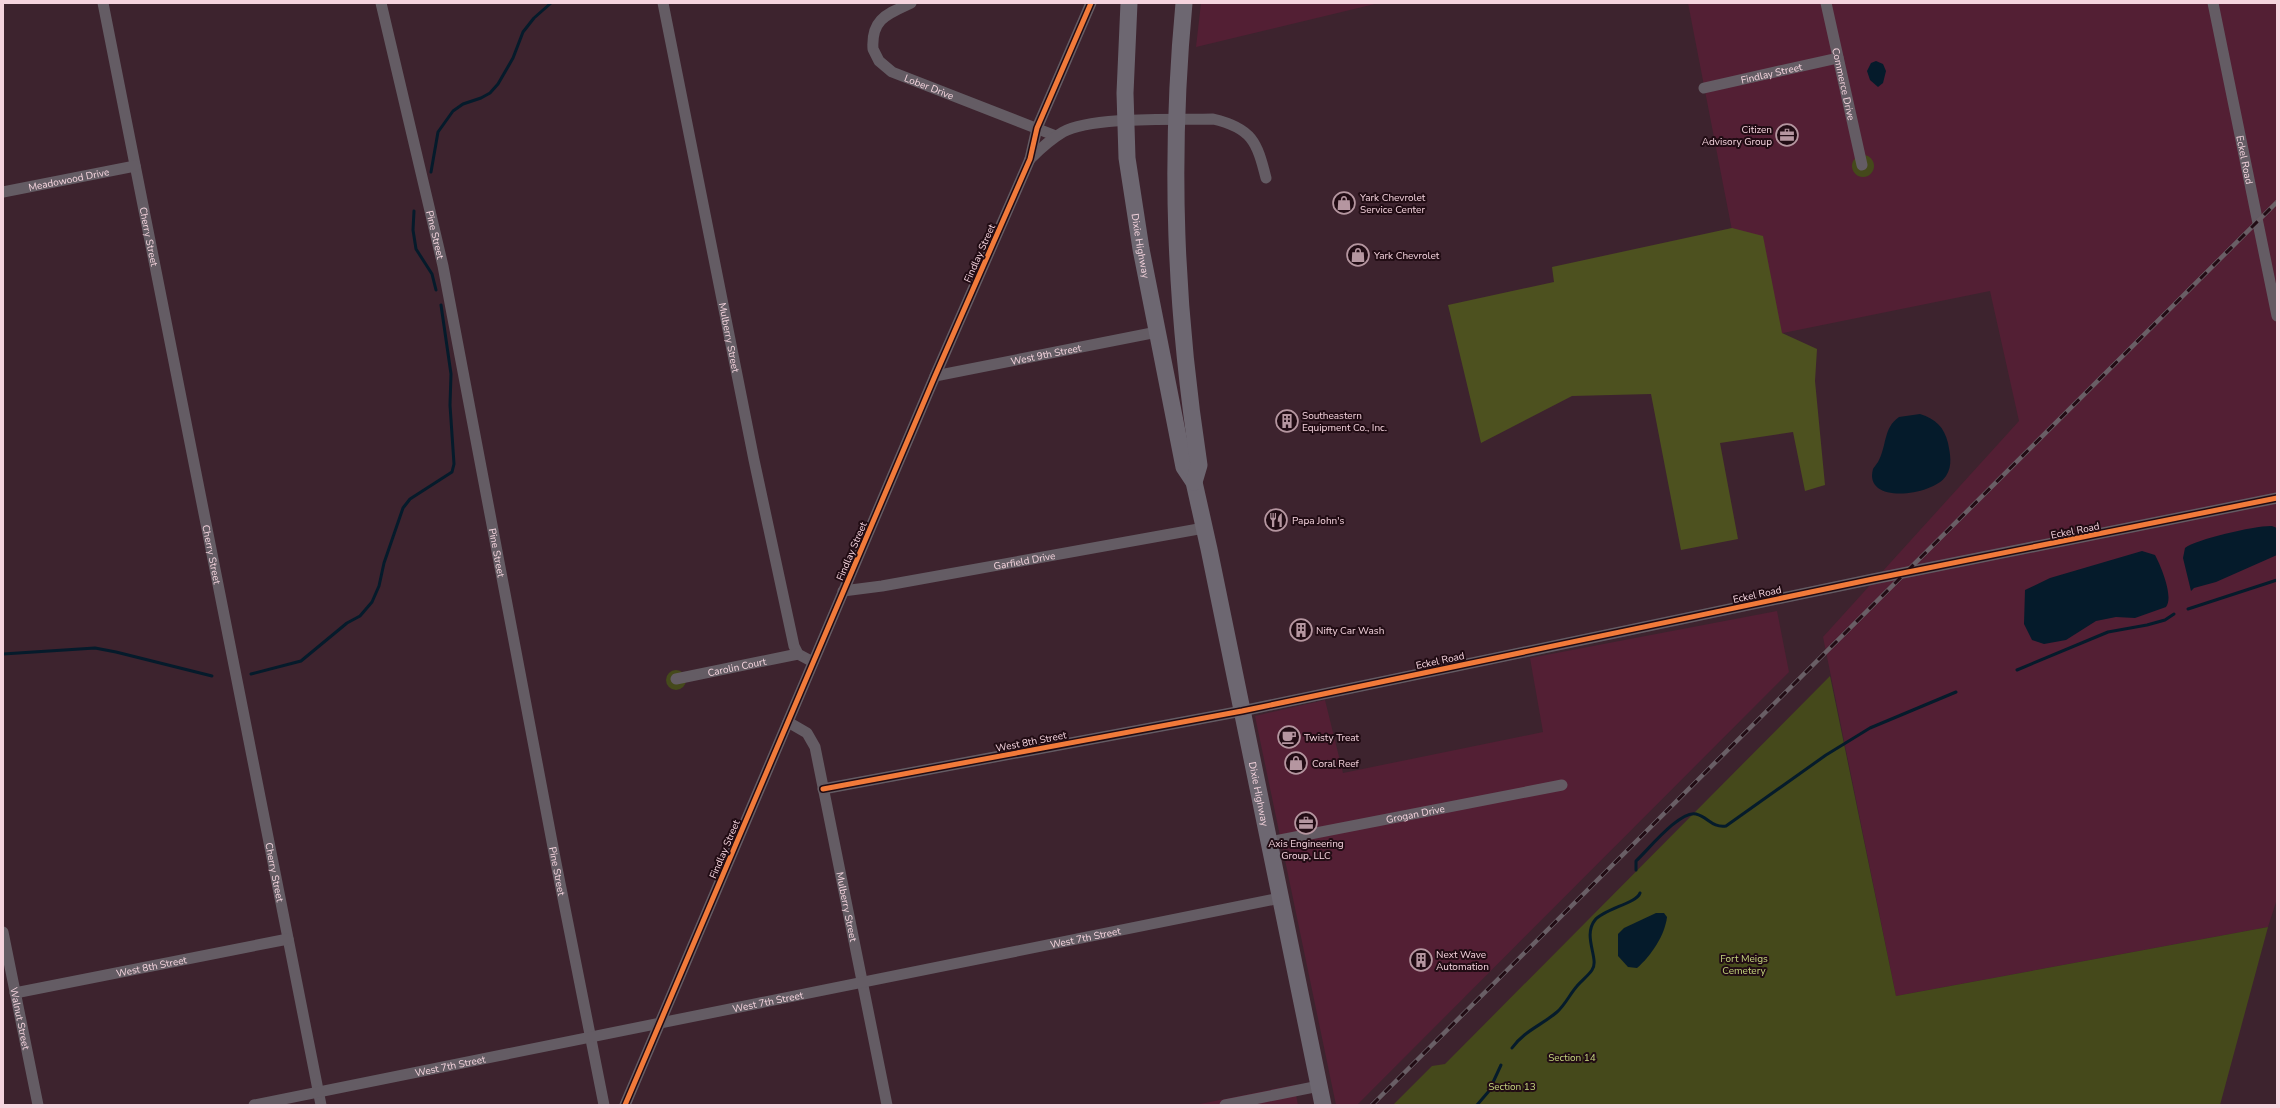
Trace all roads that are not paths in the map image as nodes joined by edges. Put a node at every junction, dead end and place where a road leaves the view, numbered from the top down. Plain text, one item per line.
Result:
1 (103, 3) edge
2 (381, 3) edge
3 (663, 3) edge
4 (911, 3) edge
5 (1091, 3) edge
6 (1129, 3) edge
7 (1184, 3) edge
8 (1826, 3) edge
9 (2213, 3) edge
10 (1838, 58) junction
11 (1704, 88) dead end
12 (1175, 120) junction
13 (1126, 122) junction
14 (1037, 128) junction
15 (1056, 136) junction
16 (1030, 159) junction
17 (1862, 165) dead end
18 (135, 166) junction
19 (1266, 178) dead end
20 (3, 192) edge
21 (2277, 316) edge
22 (1157, 332) junction
23 (935, 376) junction
24 (1194, 482) junction
25 (2277, 498) edge
26 (1204, 528) junction
27 (843, 591) junction
28 (798, 654) junction
29 (813, 662) junction
30 (676, 679) dead end
31 (1242, 711) junction
32 (788, 722) junction
33 (1562, 784) dead end
34 (823, 789) junction
35 (1269, 842) junction
36 (1280, 898) junction
37 (3, 932) edge
38 (288, 939) junction
39 (862, 981) junction
40 (15, 993) junction
41 (659, 1023) junction
42 (590, 1036) junction
43 (1319, 1086) junction
44 (318, 1092) junction
45 (38, 1105) edge
46 (254, 1105) edge
47 (321, 1105) edge
48 (604, 1105) edge
49 (625, 1105) edge
50 (887, 1105) edge
51 (1225, 1105) edge
52 (1323, 1105) edge

1 - 18 street, Cherry Street
2 - 42 street, Pine Street
3 - 28 street, Mulberry Street
4 - 14 street, Lober Drive
5 - 14 street, Findlay Street
6 - 13 main road, Dixie Highway
7 - 12 main road, Dixie Highway
8 - 10 street, Commerce Drive
9 - 21 street, Eckel Road
10 - 11 street, Findlay Street
10 - 17 street, Commerce Drive
12 - 13 street, Findlay Street
12 - 19 street, Findlay Street
12 - 24 main road, Dixie Highway
13 - 15 street, Findlay Street
13 - 22 main road, Dixie Highway
14 - 15 street, Lober Drive
14 - 16 street, Findlay Street
15 - 16 street, Findlay Street
16 - 23 street, Findlay Street
18 - 20 street, Meadowood Drive
18 - 38 street, Cherry Street
22 - 23 street, West 9th Street
22 - 24 main road, Dixie Highway
23 - 27 street, Findlay Street
24 - 26 main road, Dixie Highway
25 - 31 street, Eckel Road
26 - 27 street, Garfield Drive
26 - 31 main road, Dixie Highway
27 - 29 street, Findlay Street
28 - 29 street
28 - 30 street, Carolin Court
29 - 32 street, Findlay Street
31 - 34 street, West 8th Street
31 - 35 main road, Dixie Highway
32 - 34 street, Mulberry Street
32 - 41 street, Findlay Street
33 - 35 street, Grogan Drive
34 - 39 street, Mulberry Street
35 - 36 main road, Dixie Highway
36 - 39 street, West 7th Street
36 - 43 main road, Dixie Highway
37 - 40 street, Walnut Street
38 - 40 street, West 8th Street
38 - 44 street, Cherry Street
39 - 41 street, West 7th Street
39 - 50 street, Mulberry Street
40 - 45 street, Walnut Street
41 - 42 street, West 7th Street
41 - 49 street, Findlay Street
42 - 44 street, West 7th Street
42 - 48 street, Pine Street
43 - 51 street
43 - 52 main road, Dixie Highway
44 - 46 street, West 7th Street
44 - 47 street, Cherry Street

